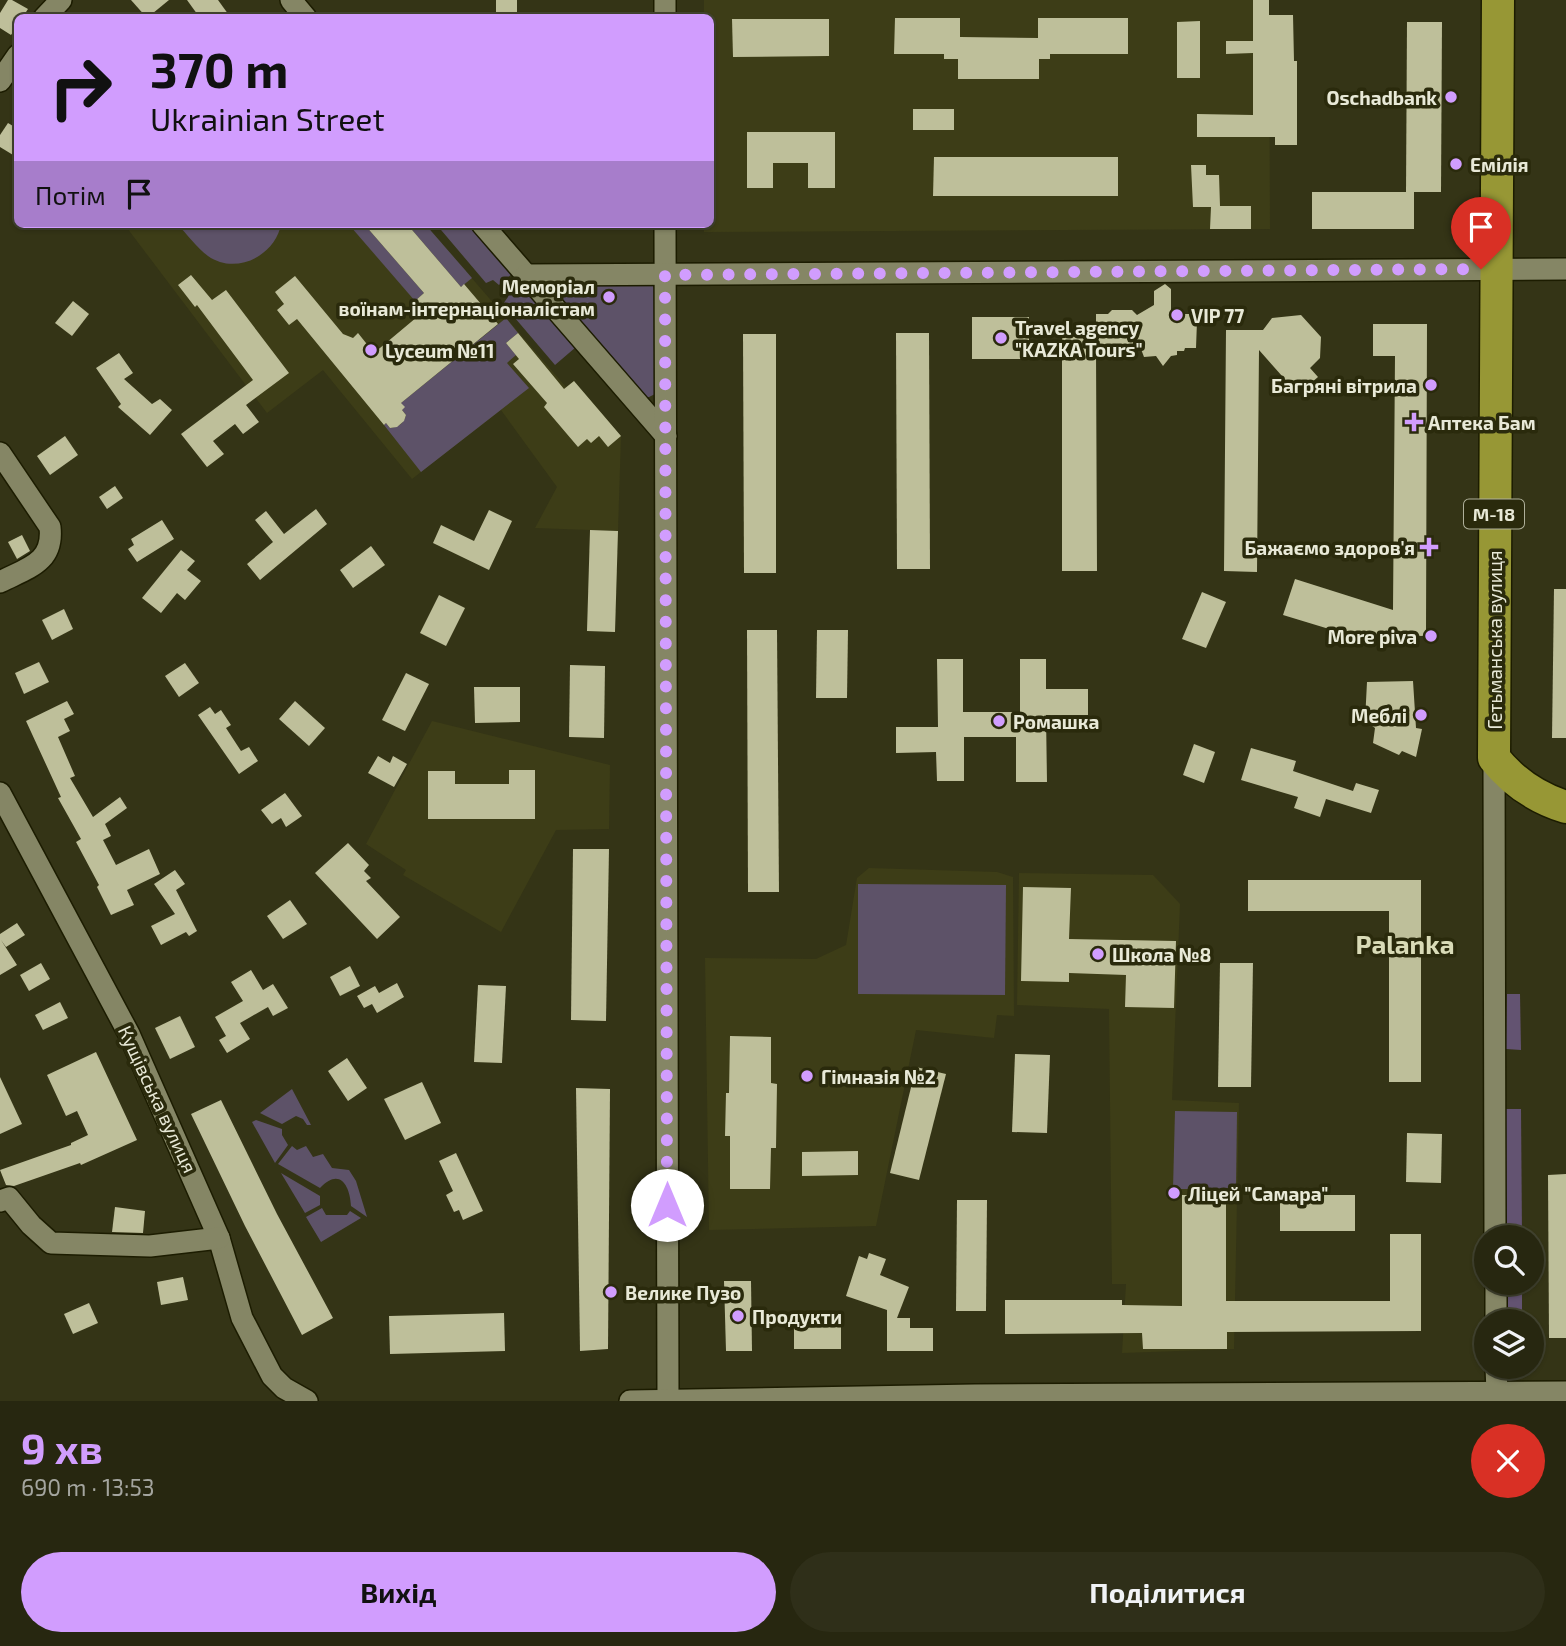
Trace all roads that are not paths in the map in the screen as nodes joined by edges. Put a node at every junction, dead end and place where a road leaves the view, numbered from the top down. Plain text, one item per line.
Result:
1 (61, 0) edge
2 (291, 0) edge
3 (1499, 0) edge
4 (48, 14) edge
5 (303, 14) edge
6 (14, 61) edge
7 (0, 81) edge
8 (485, 228) edge
9 (665, 228) edge
10 (1497, 269) junction
11 (1566, 269) edge
12 (526, 275) junction
13 (665, 275) junction
14 (666, 436) junction
15 (0, 453) edge
16 (0, 582) edge
17 (1494, 758) junction
18 (0, 793) edge
19 (1566, 807) edge
20 (0, 1201) edge
21 (1495, 1225) edge
22 (219, 1238) junction
23 (1496, 1379) edge
24 (1497, 1392) junction
25 (1566, 1392) edge
26 (668, 1399) junction
27 (307, 1401) edge
28 (630, 1401) edge

1 - 4 street
2 - 5 street
3 - 10 highway, Гетьманська вулиця / М-18
6 - 7 street
8 - 12 street
9 - 13 street
10 - 11 street
10 - 13 street
10 - 17 highway, Гетьманська вулиця / М-18
12 - 13 street
12 - 14 street
13 - 14 street
14 - 26 street
15 - 16 street
17 - 19 highway
17 - 21 street, Гетьманська вулиця
18 - 22 street, Кущівська вулиця
20 - 22 street
22 - 27 street, Кущівська вулиця
23 - 24 street
24 - 25 street
24 - 26 street
26 - 28 street

